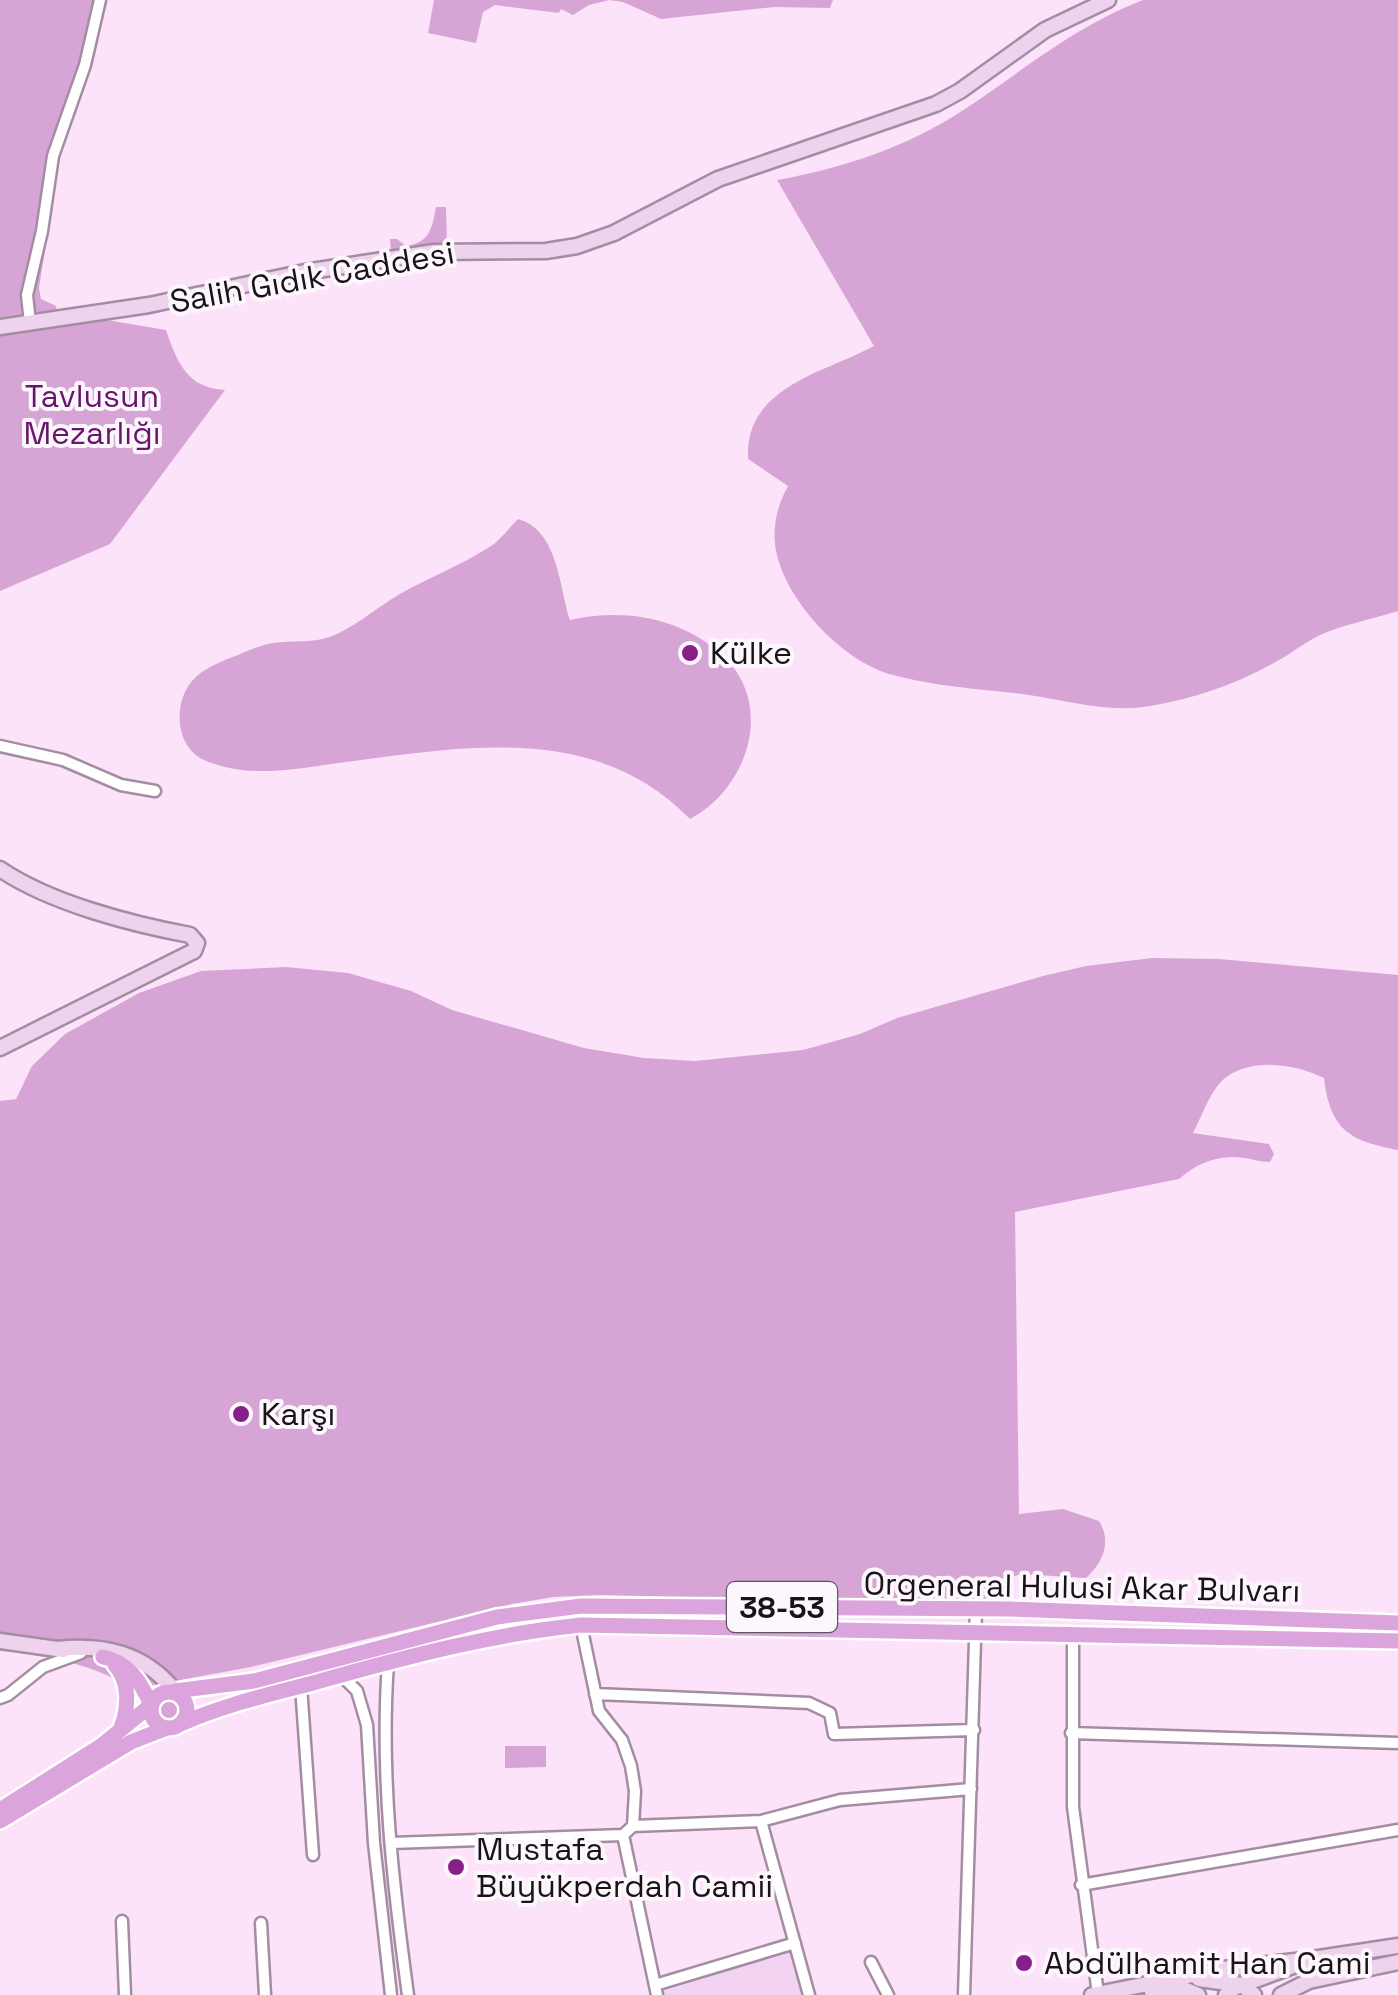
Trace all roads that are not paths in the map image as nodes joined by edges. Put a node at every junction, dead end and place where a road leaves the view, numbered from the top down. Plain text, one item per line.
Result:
1 (100, 0) edge
2 (1108, 0) edge
3 (30, 323) junction
4 (0, 327) edge
5 (0, 746) edge
6 (156, 791) dead end
7 (0, 868) edge
8 (0, 1048) edge
9 (976, 1609) junction
10 (1398, 1623) edge
11 (581, 1626) junction
12 (976, 1635) junction
13 (1073, 1636) junction
14 (0, 1640) edge
15 (1398, 1641) edge
16 (57, 1648) junction
17 (81, 1652) junction
18 (103, 1657) junction
19 (388, 1663) junction
20 (341, 1675) junction
21 (301, 1686) junction
22 (175, 1691) junction
23 (595, 1694) junction
24 (0, 1698) edge
25 (151, 1704) junction
26 (174, 1726) junction
27 (974, 1730) junction
28 (118, 1733) junction
29 (1071, 1733) junction
30 (1398, 1743) edge
31 (971, 1788) junction
32 (0, 1810) edge
33 (0, 1821) edge
34 (762, 1821) junction
35 (633, 1826) junction
36 (1398, 1830) edge
37 (623, 1835) junction
38 (391, 1843) junction
39 (313, 1855) dead end
40 (1081, 1885) junction
41 (122, 1921) dead end
42 (262, 1923) dead end
43 (795, 1942) junction
44 (1398, 1946) edge
45 (1312, 1959) junction
46 (871, 1962) dead end
47 (1398, 1962) edge
48 (1185, 1976) junction
49 (656, 1990) edge
50 (1248, 1990) edge
51 (1095, 1994) edge
52 (125, 1995) edge
53 (265, 1995) edge
54 (391, 1995) edge
55 (408, 1995) edge
56 (809, 1995) edge
57 (888, 1995) edge
58 (964, 1995) edge
59 (1137, 1995) edge
60 (1198, 1995) edge
61 (1226, 1995) edge
62 (1281, 1995) edge

1 - 3 street
2 - 3 street, Salih Gıdık Caddesi
3 - 4 street, Salih Gıdık Caddesi
5 - 6 street
7 - 8 street
9 - 10 main road, Orgeneral Hulusi Akar Bulvarı / 38-53
9 - 12 street
9 - 22 main road, Orgeneral Hulusi Akar Bulvarı / 38-53
11 - 12 main road, Orgeneral Hulusi Akar Bulvarı
11 - 19 main road, Orgeneral Hulusi Akar Bulvarı
11 - 23 street
12 - 13 main road, Orgeneral Hulusi Akar Bulvarı
12 - 27 street
13 - 15 main road, Orgeneral Hulusi Akar Bulvarı
13 - 29 street
14 - 16 street
16 - 17 street
16 - 22 street
17 - 18 street
17 - 24 street
18 - 25 main road
18 - 28 main road
19 - 20 main road, Orgeneral Hulusi Akar Bulvarı
19 - 38 street
20 - 21 main road, Orgeneral Hulusi Akar Bulvarı
20 - 54 street
21 - 26 main road, Orgeneral Hulusi Akar Bulvarı
21 - 39 street
22 - 25 main road
22 - 26 main road
23 - 27 street
23 - 35 street
25 - 26 main road
25 - 28 main road
26 - 33 main road, Orgeneral Hulusi Akar Bulvarı
27 - 31 street
28 - 32 main road
29 - 30 street
29 - 40 street
31 - 34 street
31 - 58 street
34 - 35 street
34 - 43 street
35 - 37 street
36 - 40 street
37 - 38 street
37 - 49 street
38 - 55 street
40 - 51 street
41 - 52 street
42 - 53 street
43 - 49 street
43 - 56 street
44 - 45 street
45 - 48 street
45 - 50 street
46 - 57 street
47 - 62 street
48 - 50 street
48 - 51 street
50 - 61 street
59 - 60 street

